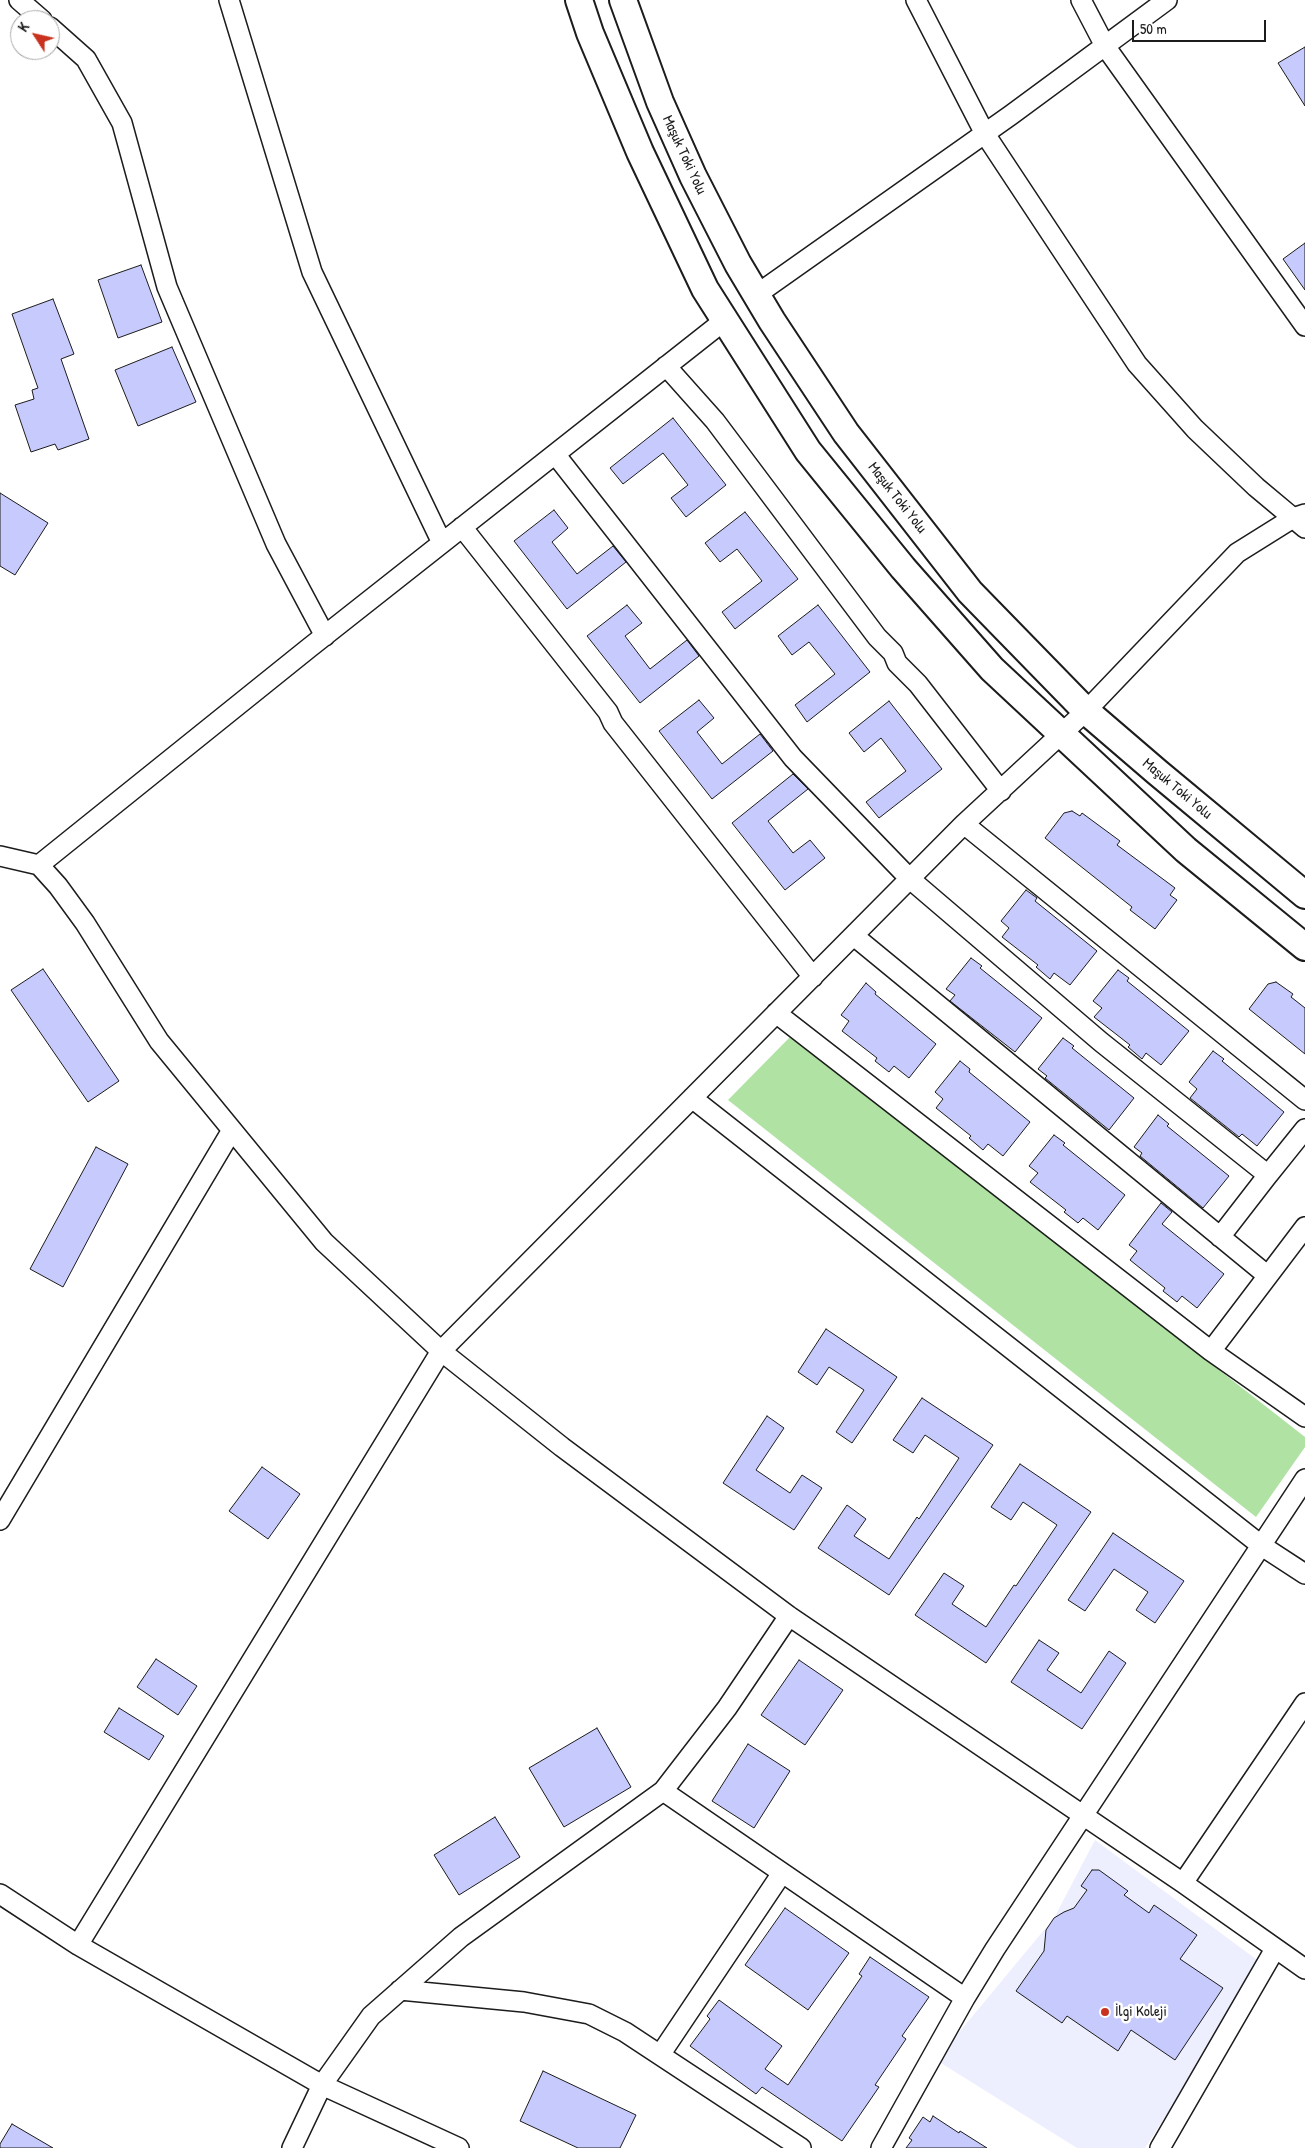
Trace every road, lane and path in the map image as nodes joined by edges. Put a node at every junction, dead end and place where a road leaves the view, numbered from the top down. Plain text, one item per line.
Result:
1 (19, 0) edge
2 (228, 0) edge
3 (579, 0) edge
4 (623, 0) edge
5 (916, 0) edge
6 (1081, 0) edge
7 (1167, 0) edge
8 (30, 10) edge
9 (60, 36) edge
10 (1105, 46) junction
11 (985, 134) junction
12 (756, 295) junction
13 (725, 320) junction
14 (1305, 326) edge
15 (666, 366) junction
16 (555, 454) junction
17 (1301, 520) edge
18 (462, 528) junction
19 (442, 543) junction
20 (324, 636) junction
21 (1086, 711) junction
22 (1060, 735) junction
23 (1001, 791) junction
24 (964, 824) junction
25 (0, 856) edge
26 (39, 865) junction
27 (910, 879) junction
28 (1305, 895) edge
29 (854, 936) junction
30 (1305, 947) edge
31 (813, 977) junction
32 (776, 1013) junction
33 (692, 1098) junction
34 (1305, 1100) edge
35 (1305, 1129) edge
36 (232, 1130) junction
37 (1268, 1175) junction
38 (1305, 1227) edge
39 (1220, 1237) junction
40 (1268, 1276) junction
41 (442, 1351) junction
42 (1211, 1351) junction
43 (1305, 1417) edge
44 (1305, 1479) edge
45 (0, 1520) edge
46 (1262, 1546) junction
47 (1305, 1574) edge
48 (789, 1616) junction
49 (1305, 1703) edge
50 (662, 1791) junction
51 (1082, 1817) junction
52 (782, 1873) junction
53 (1183, 1883) junction
54 (0, 1894) edge
55 (78, 1945) junction
56 (1275, 1949) junction
57 (1305, 1968) edge
58 (400, 1990) junction
59 (964, 1998) junction
60 (660, 2055) junction
61 (322, 2085) junction
62 (1167, 2145) edge
63 (292, 2148) edge
64 (459, 2148) edge
65 (801, 2148) edge
66 (881, 2148) edge

1 - 8 street
2 - 19 street
3 - 13 main road
4 - 12 main road, Maşuk Toki Yolu
5 - 11 street
6 - 10 street
7 - 10 street
9 - 20 street
10 - 11 street
10 - 14 street
11 - 12 street
11 - 17 street
12 - 21 main road, Maşuk Toki Yolu
13 - 15 street
13 - 22 main road
15 - 16 street
15 - 23 street
16 - 18 street
16 - 27 street
17 - 21 street
18 - 19 street
18 - 31 street
19 - 20 street
20 - 26 street
21 - 22 street
21 - 28 main road, Maşuk Toki Yolu
22 - 23 street
22 - 30 main road
23 - 24 street
24 - 27 street
24 - 34 street
25 - 26 street
26 - 36 street
27 - 29 street
27 - 37 street
29 - 31 street
29 - 39 street
31 - 32 street
32 - 33 street
32 - 42 street
33 - 41 street
33 - 46 street
35 - 37 street
36 - 41 street
36 - 45 street
37 - 39 street
38 - 40 street
39 - 40 street
40 - 42 street
41 - 48 street
41 - 55 street
42 - 43 street
44 - 46 street
46 - 47 street
46 - 51 street
48 - 50 street
48 - 51 street
49 - 53 street
50 - 52 street
50 - 58 street
51 - 53 street
51 - 59 street
52 - 59 street
52 - 60 street
53 - 56 street
54 - 55 street
55 - 61 street
56 - 57 street
56 - 62 street
58 - 60 street
58 - 61 street
59 - 66 street
60 - 65 street
61 - 63 street
61 - 64 street

